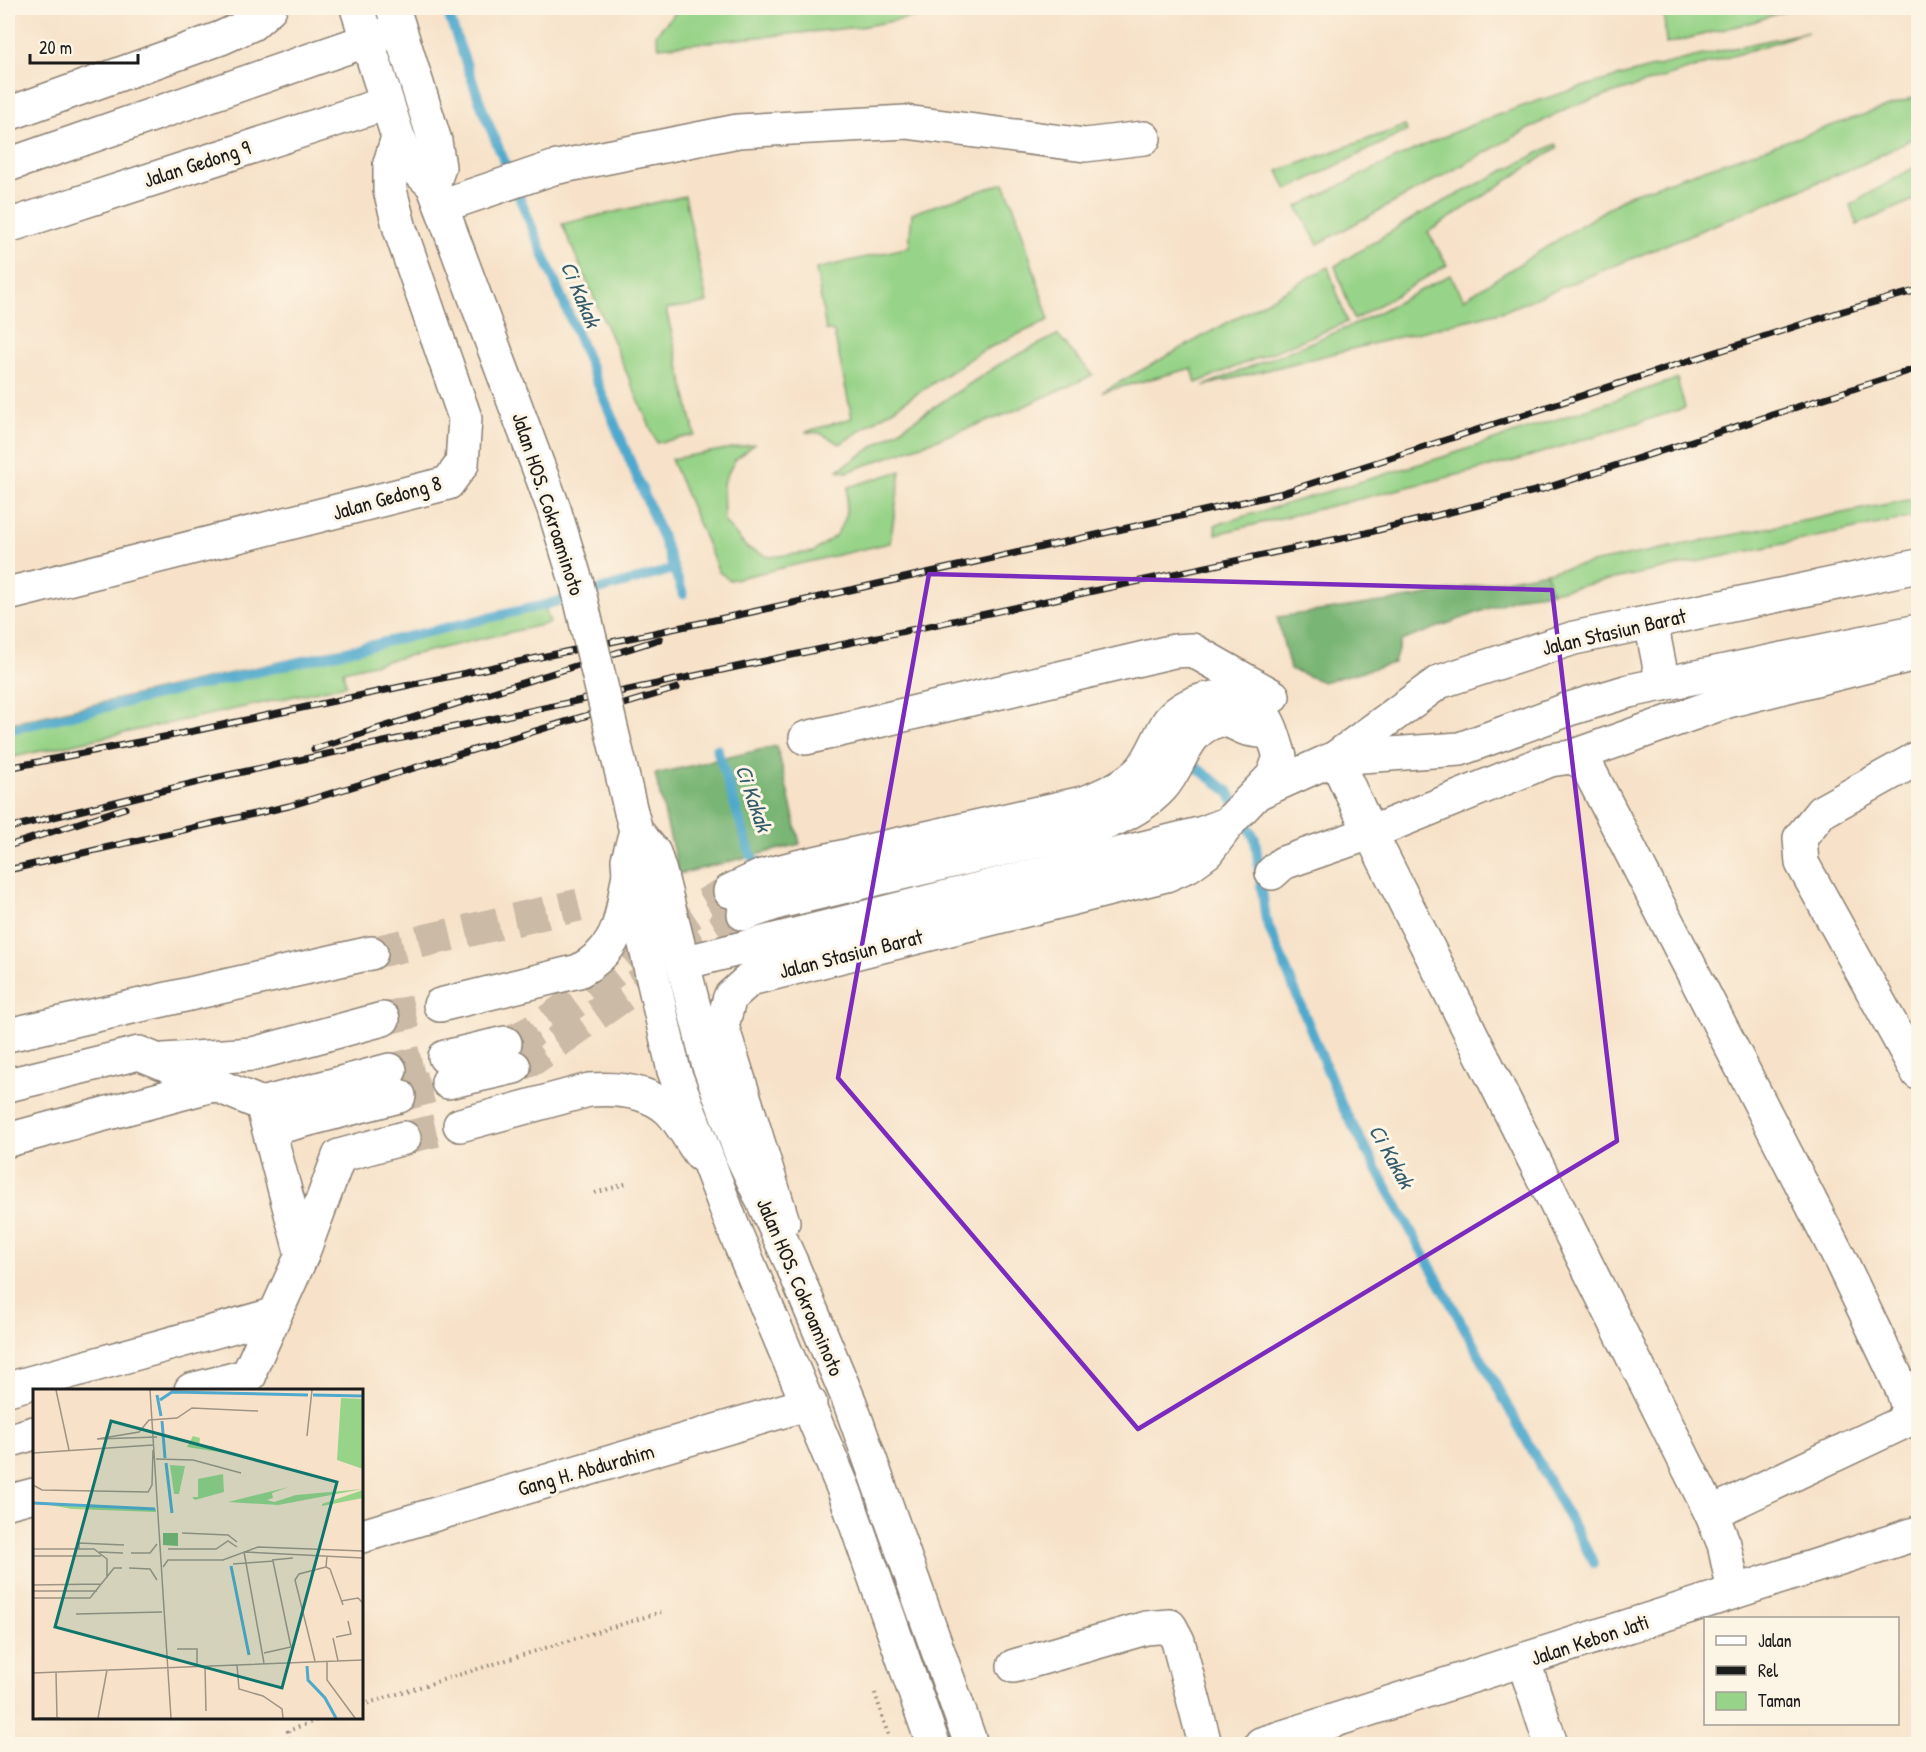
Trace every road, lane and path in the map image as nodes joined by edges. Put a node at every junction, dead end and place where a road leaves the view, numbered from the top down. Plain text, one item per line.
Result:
1 (270, 8) edge
2 (357, 8) edge
3 (396, 19) edge
4 (368, 40) junction
5 (387, 102) junction
6 (8, 114) edge
7 (398, 137) junction
8 (1144, 138) dead end
9 (8, 165) edge
10 (437, 196) junction
11 (8, 226) edge
12 (1918, 566) edge
13 (8, 594) edge
14 (1652, 622) junction
15 (1918, 631) edge
16 (1918, 653) edge
17 (1663, 684) junction
18 (1270, 732) junction
19 (806, 738) dead end
20 (1571, 757) junction
21 (1335, 758) junction
22 (1918, 758) edge
23 (1241, 810) junction
24 (633, 821) junction
25 (1370, 833) junction
26 (1272, 873) dead end
27 (629, 874) junction
28 (737, 902) tunnel mouth
29 (371, 953) tunnel mouth
30 (683, 963) junction
31 (440, 1005) tunnel mouth
32 (383, 1019) tunnel mouth
33 (8, 1035) edge
34 (509, 1055) tunnel mouth
35 (157, 1060) junction
36 (446, 1070) tunnel mouth
37 (1918, 1073) edge
38 (14, 1083) edge
39 (394, 1083) tunnel mouth
40 (216, 1084) junction
41 (266, 1116) junction
42 (460, 1125) tunnel mouth
43 (404, 1138) tunnel mouth
44 (8, 1140) edge
45 (707, 1163) junction
46 (628, 1183) dead end
47 (595, 1193) dead end
48 (302, 1255) junction
49 (791, 1262) junction
50 (755, 1278) junction
51 (273, 1315) junction
52 (245, 1383) edge
53 (8, 1389) edge
54 (199, 1389) edge
55 (810, 1403) junction
56 (33, 1433) edge
57 (8, 1441) edge
58 (33, 1495) edge
59 (8, 1502) edge
60 (1711, 1513) junction
61 (1918, 1533) edge
62 (363, 1536) edge
63 (1734, 1592) junction
64 (661, 1612) dead end
65 (1524, 1662) junction
66 (1014, 1666) dead end
67 (873, 1689) dead end
68 (363, 1705) edge
69 (319, 1719) edge
70 (291, 1744) edge
71 (891, 1744) edge
72 (933, 1744) edge
73 (971, 1744) edge
74 (1205, 1744) edge
75 (1267, 1744) edge
76 (1551, 1744) edge

1 - 6 main road
2 - 4 main road, Jalan HOS. Cokroaminoto
3 - 4 main road
3 - 10 main road, Jalan HOS. Cokroaminoto
4 - 5 main road, Jalan HOS. Cokroaminoto
4 - 9 main road
5 - 7 main road, Jalan HOS. Cokroaminoto
5 - 11 main road, Jalan Gedong 9
7 - 10 main road, Jalan HOS. Cokroaminoto
7 - 13 main road, Jalan Gedong 8
8 - 10 main road
10 - 24 main road, Jalan HOS. Cokroaminoto, bridge
12 - 14 main road, Jalan Stasiun Barat
14 - 17 main road
14 - 21 main road, Jalan Stasiun Barat
15 - 17 main road, Jalan Stasiun Barat
16 - 20 main road
17 - 21 main road, Jalan Stasiun Barat
18 - 19 main road
18 - 23 main road
18 - 28 main road
20 - 25 main road
20 - 60 main road
21 - 23 main road, Jalan Stasiun Barat
21 - 25 main road
22 - 37 main road
23 - 30 main road, Jalan Stasiun Barat
23 - 49 main road, Jalan Stasiun Barat
24 - 27 main road, Jalan HOS. Cokroaminoto
24 - 30 main road, Jalan HOS. Cokroaminoto
25 - 26 main road
25 - 60 main road
27 - 31 main road
27 - 45 main road, Jalan HOS. Cokroaminoto
29 - 33 main road
30 - 49 main road, Jalan HOS. Cokroaminoto
32 - 35 main road
33 - 38 main road
34 - 36 main road
35 - 38 main road
35 - 40 main road
39 - 41 main road
40 - 41 main road
40 - 44 main road
41 - 48 main road
42 - 45 main road
43 - 48 main road
45 - 50 main road, Jalan HOS. Cokroaminoto
46 - 47 path
48 - 51 main road
49 - 50 main road
49 - 73 main road, Jalan HOS. Cokroaminoto
50 - 55 main road, Jalan HOS. Cokroaminoto
51 - 52 main road
51 - 53 main road
52 - 54 main road
55 - 62 main road, Gang H. Abdurahim
55 - 72 main road, Jalan HOS. Cokroaminoto
56 - 57 main road
58 - 59 main road
60 - 63 main road
61 - 63 main road, Jalan Kebon Jati
63 - 65 main road, Jalan Kebon Jati
64 - 68 path
65 - 75 main road, Jalan Kebon Jati
65 - 76 main road
66 - 74 main road
67 - 71 path
69 - 70 path

